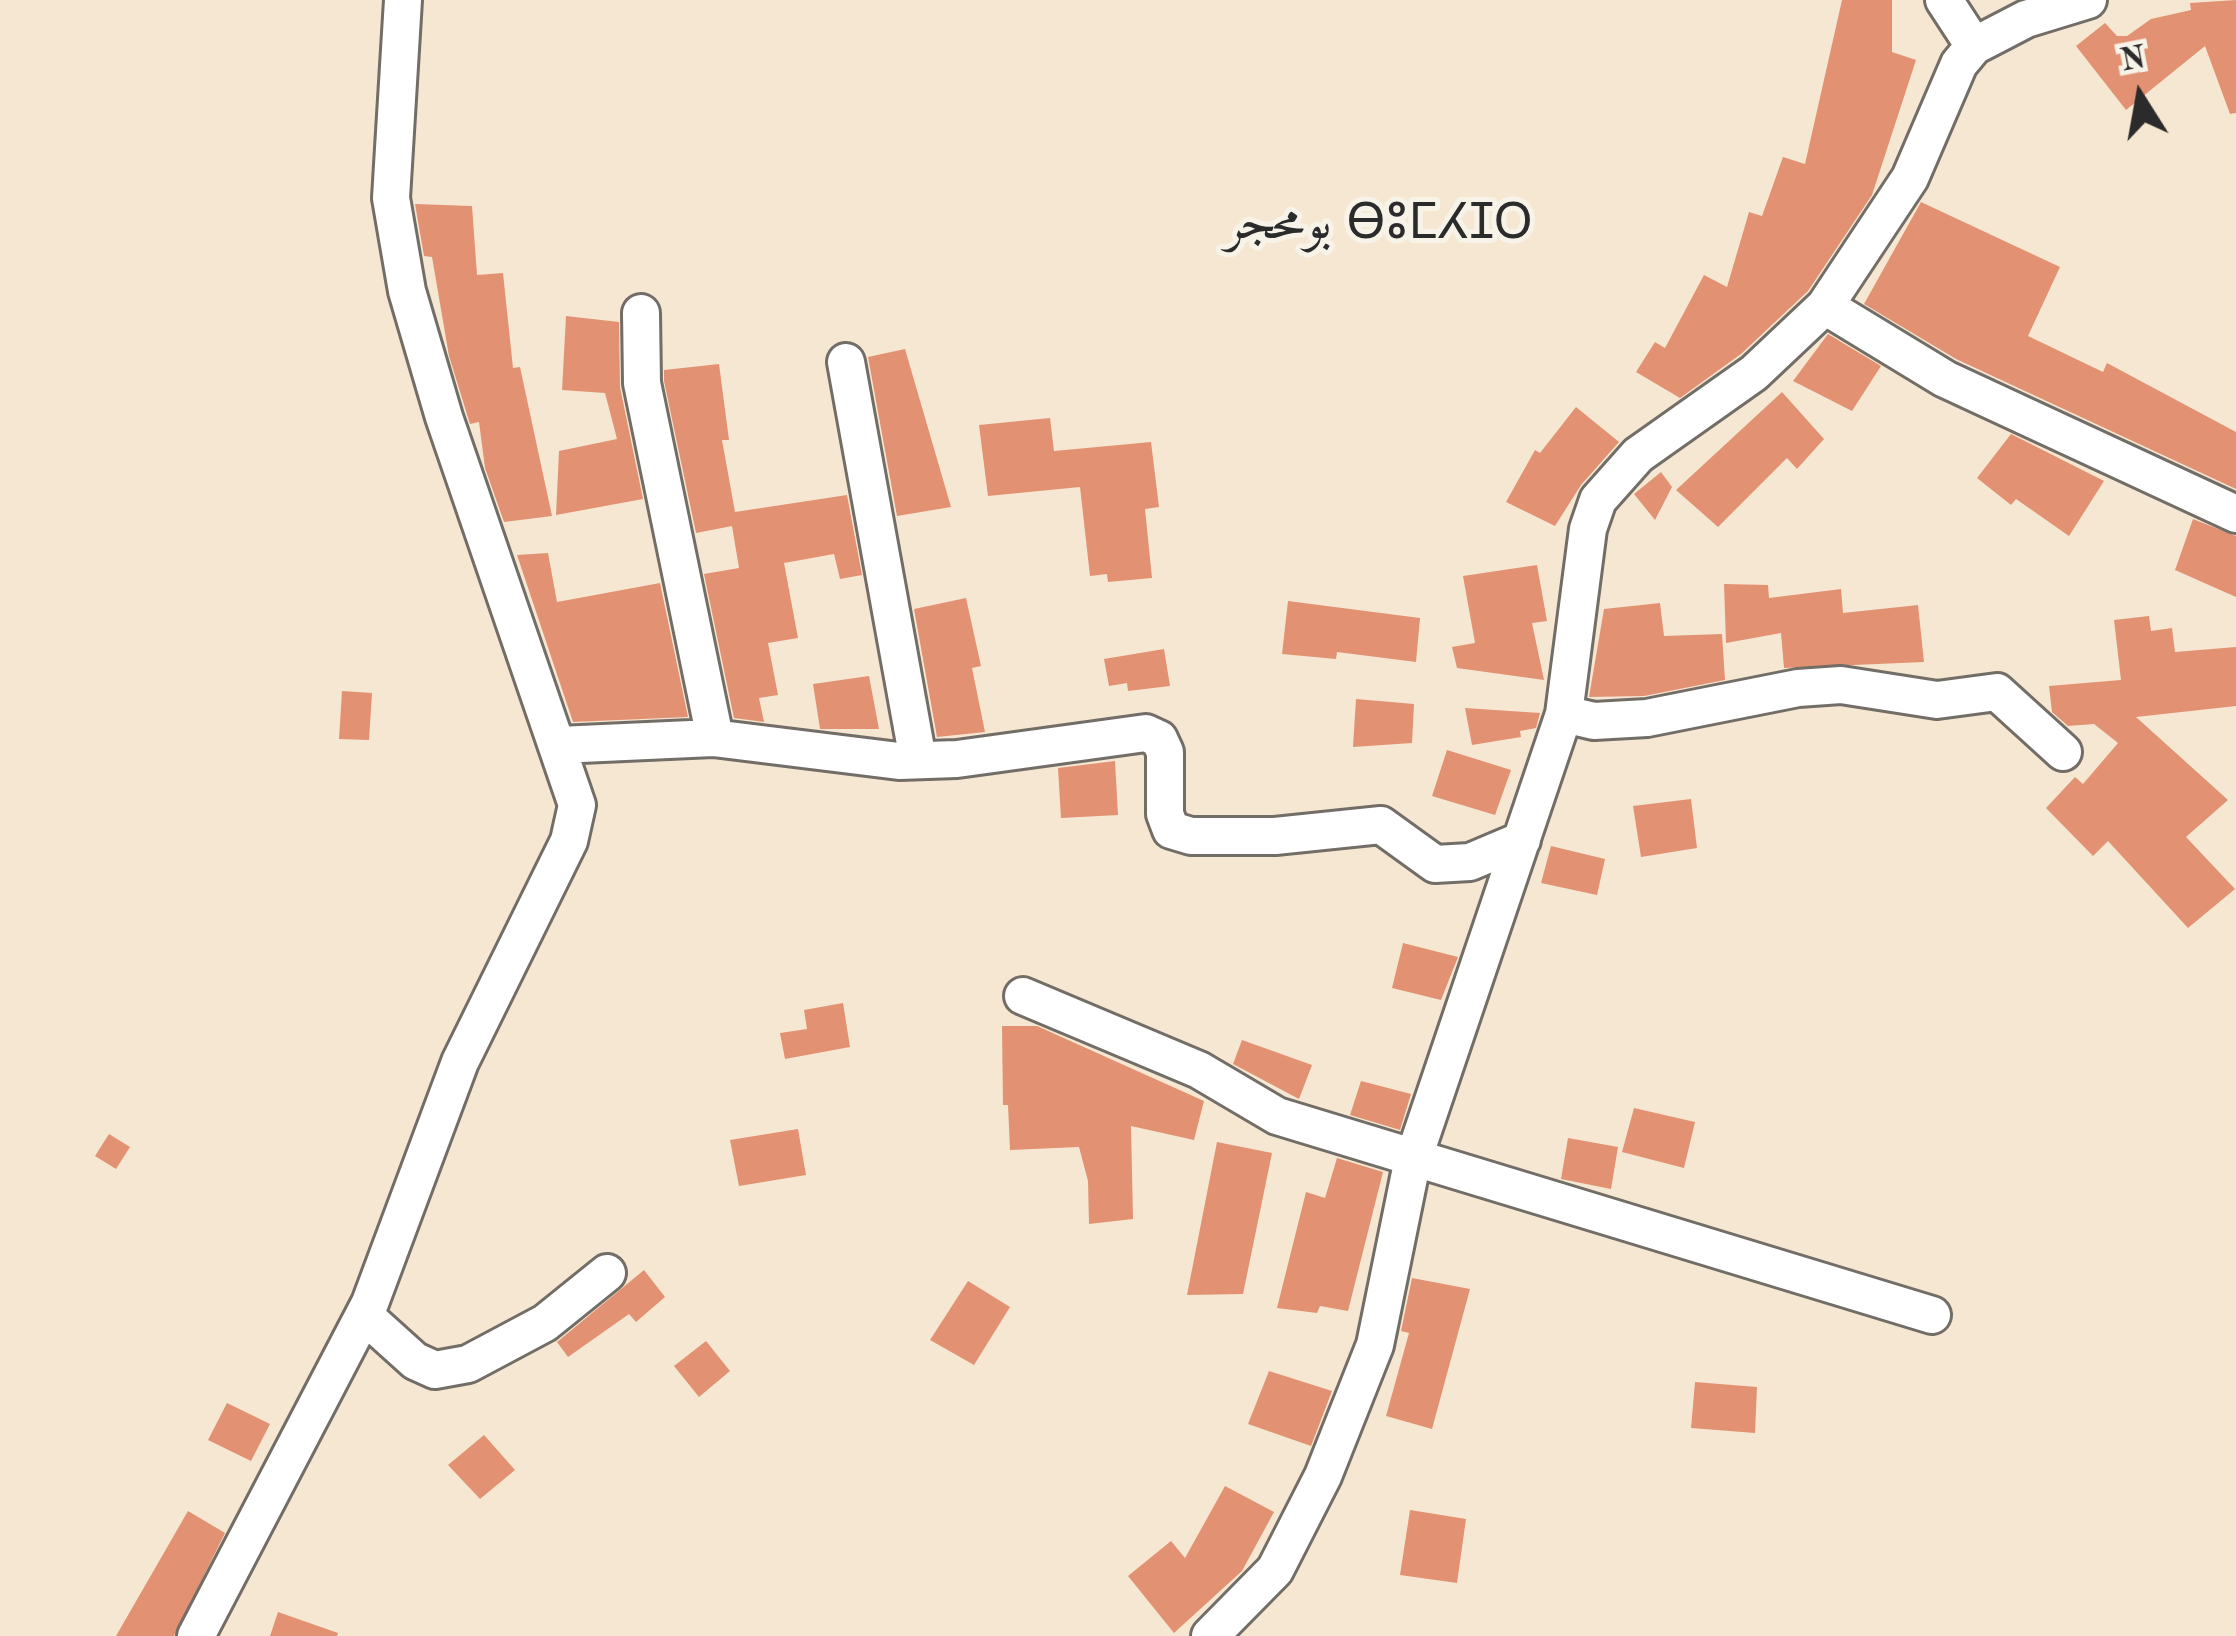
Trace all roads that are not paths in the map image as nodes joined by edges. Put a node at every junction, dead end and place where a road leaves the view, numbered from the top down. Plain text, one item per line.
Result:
1 (403, 0) edge
2 (1944, 0) edge
3 (2088, 0) edge
4 (1974, 46) junction
5 (1825, 306) junction
6 (641, 313) dead end
7 (846, 362) dead end
8 (2236, 514) edge
9 (1564, 714) junction
10 (715, 738) junction
11 (559, 746) junction
12 (2063, 752) dead end
13 (918, 760) junction
14 (1522, 840) junction
15 (1023, 996) dead end
16 (1414, 1157) junction
17 (607, 1274) dead end
18 (364, 1315) junction
19 (1932, 1315) dead end
20 (196, 1636) edge
21 (1210, 1636) edge

1 - 11 street
2 - 4 street
3 - 4 street
4 - 5 street
5 - 8 street
5 - 9 street
6 - 10 street
7 - 13 street
9 - 12 street
9 - 14 street
10 - 11 street
10 - 13 street
11 - 18 street
13 - 14 street
14 - 16 street
15 - 16 street
16 - 19 street
16 - 21 street
17 - 18 street
18 - 20 street

